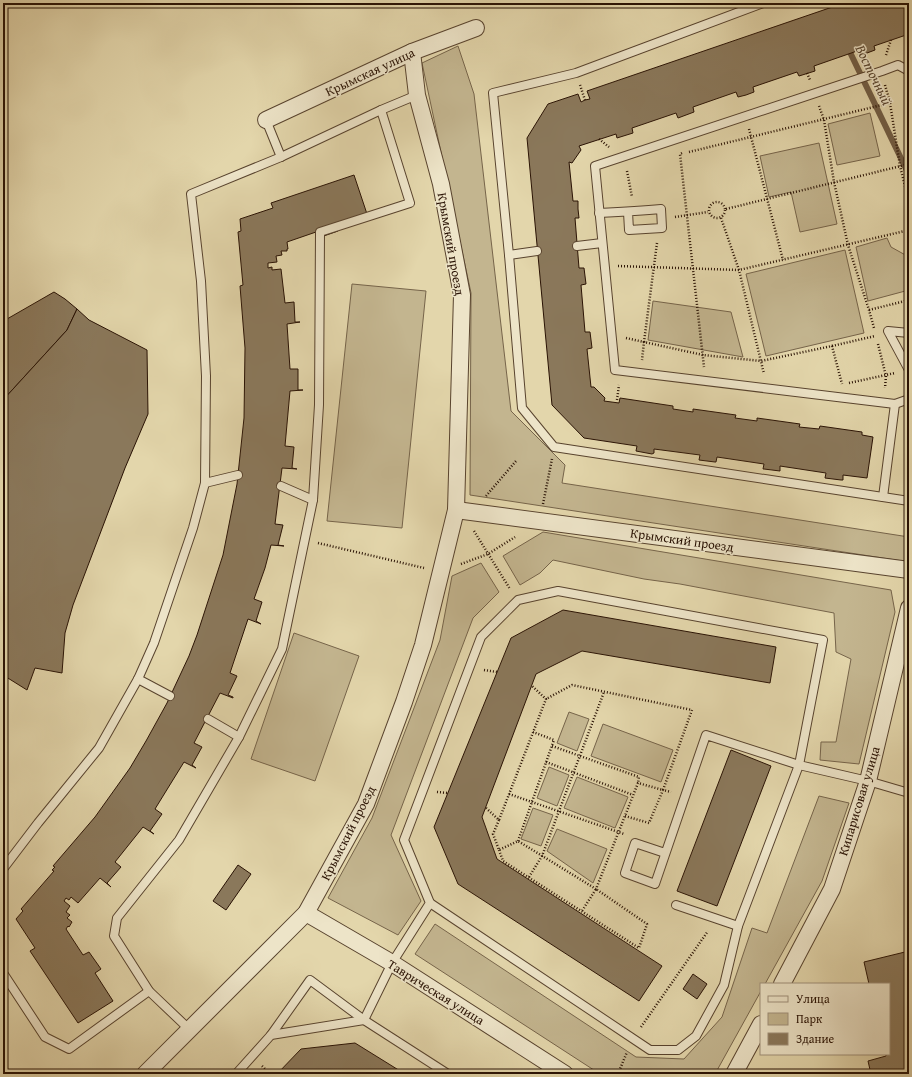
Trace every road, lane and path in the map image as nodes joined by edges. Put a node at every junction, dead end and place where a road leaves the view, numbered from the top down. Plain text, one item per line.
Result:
1 (763, 3) edge
2 (476, 28) dead end
3 (412, 52) junction
4 (909, 71) edge
5 (807, 73) dead end
6 (815, 92) junction
7 (417, 95) junction
8 (381, 110) junction
9 (745, 116) junction
10 (266, 120) joint
11 (824, 120) junction
12 (751, 136) junction
13 (282, 157) junction
14 (909, 164) edge
15 (900, 166) junction
16 (834, 182) junction
17 (767, 199) junction
18 (909, 202) edge
19 (726, 209) junction
20 (628, 212) junction
21 (708, 212) junction
22 (599, 214) junction
23 (687, 215) junction
24 (721, 218) junction
25 (662, 219) junction
26 (659, 228) junction
27 (909, 230) edge
28 (602, 243) junction
29 (848, 245) junction
30 (577, 246) dead end
31 (537, 250) dead end
32 (509, 255) junction
33 (783, 260) junction
34 (605, 266) junction
35 (654, 268) junction
36 (693, 269) junction
37 (739, 270) junction
38 (909, 300) edge
39 (869, 310) junction
40 (909, 333) edge
41 (612, 336) junction
42 (875, 336) junction
43 (644, 342) junction
44 (832, 346) junction
45 (703, 355) junction
46 (761, 361) junction
47 (909, 370) edge
48 (641, 373) junction
49 (886, 376) junction
50 (706, 381) junction
51 (842, 384) junction
52 (767, 388) junction
53 (846, 398) junction
54 (909, 399) edge
55 (885, 403) junction
56 (894, 404) junction
57 (238, 475) dead end
58 (205, 483) junction
59 (281, 486) dead end
60 (883, 497) junction
61 (313, 500) junction
62 (909, 501) edge
63 (456, 510) junction
64 (909, 570) edge
65 (909, 608) edge
66 (138, 679) junction
67 (532, 686) dead end
68 (604, 692) junction
69 (170, 696) dead end
70 (546, 699) junction
71 (208, 718) dead end
72 (533, 732) junction
73 (239, 737) junction
74 (552, 746) junction
75 (580, 756) junction
76 (546, 762) junction
77 (799, 766) junction
78 (574, 772) junction
79 (868, 781) junction
80 (638, 783) junction
81 (663, 790) junction
82 (909, 793) edge
83 (509, 794) junction
84 (633, 795) junction
85 (685, 797) junction
86 (532, 802) junction
87 (486, 808) dead end
88 (559, 811) junction
89 (625, 816) junction
90 (500, 820) junction
91 (618, 832) junction
92 (625, 834) dead end
93 (518, 841) junction
94 (499, 850) junction
95 (665, 853) junction
96 (542, 856) junction
97 (3, 869) edge
98 (529, 877) junction
99 (596, 889) junction
100 (430, 903) junction
101 (676, 905) dead end
102 (582, 911) junction
103 (306, 913) junction
104 (716, 919) junction
105 (738, 926) junction
106 (392, 963) junction
107 (3, 973) edge
108 (783, 983) edge
109 (149, 991) junction
110 (364, 1020) junction
111 (760, 1026) edge
112 (190, 1030) junction
113 (271, 1035) junction
114 (633, 1038) junction
115 (145, 1074) edge
116 (236, 1074) edge
117 (448, 1074) edge
118 (565, 1074) edge
119 (618, 1074) edge
120 (734, 1074) edge

1 - 32 lane
2 - 3 street, Крымская улица
3 - 7 street, Крымский проезд
3 - 10 street, Крымская улица
4 - 6 lane
5 - 6 path
6 - 9 lane
6 - 11 path
7 - 8 lane
7 - 63 street, Крымский проезд
8 - 13 lane
8 - 61 lane
9 - 12 path
9 - 22 lane
10 - 13 lane
11 - 12 path
11 - 15 path
11 - 16 path
12 - 17 path
12 - 23 path
13 - 58 lane
14 - 15 path
15 - 16 path
15 - 18 path
16 - 17 path
16 - 29 path
17 - 19 path
17 - 33 path
19 - 21 path
19 - 24 path
20 - 22 lane
20 - 25 lane
20 - 26 lane
21 - 23 path
21 - 24 path
22 - 28 lane
23 - 25 path
23 - 36 path
24 - 37 path
25 - 26 lane
26 - 35 path
27 - 29 path
28 - 30 lane
28 - 34 lane
29 - 33 path
29 - 39 path
31 - 32 lane
32 - 60 lane
33 - 37 path
34 - 35 path
34 - 41 lane
35 - 36 path
35 - 43 path
36 - 37 path
36 - 45 path
37 - 46 path
38 - 39 path
39 - 42 path
40 - 47 lane
41 - 43 path
41 - 48 lane
42 - 44 path
42 - 49 path
43 - 45 path
43 - 48 path
44 - 46 path
44 - 51 path
45 - 46 path
45 - 50 path
46 - 52 path
47 - 49 path
48 - 50 lane
49 - 51 path
49 - 55 path
50 - 52 lane
51 - 53 path
52 - 53 lane
53 - 55 lane
54 - 56 lane
55 - 56 lane
56 - 60 lane
57 - 58 lane
58 - 66 lane
59 - 61 lane
60 - 62 lane
61 - 73 lane
63 - 64 street, Крымский проезд
63 - 103 street, Крымский проезд
65 - 79 street, Кипарисовая улица
66 - 69 lane
66 - 97 lane
67 - 70 path
68 - 70 path
68 - 75 path
68 - 81 path
70 - 72 path
71 - 73 lane
72 - 74 path
72 - 83 path
73 - 109 lane
74 - 75 path
74 - 76 path
75 - 78 path
75 - 80 path
76 - 78 path
76 - 86 path
77 - 79 lane
77 - 85 lane
77 - 100 lane
77 - 105 lane
78 - 84 path
78 - 88 path
79 - 82 lane
79 - 108 street, Кипарисовая улица
80 - 81 path
80 - 84 path
81 - 85 path
81 - 89 path
83 - 86 path
83 - 90 path
84 - 89 path
85 - 95 lane
86 - 88 path
86 - 93 path
87 - 90 path
88 - 91 path
88 - 96 path
89 - 91 path
90 - 94 path
91 - 92 path
91 - 99 path
93 - 94 path
93 - 96 path
94 - 98 path
95 - 95 lane
96 - 98 path
96 - 99 path
98 - 102 path
99 - 102 path
99 - 102 path
100 - 106 lane
100 - 114 lane
101 - 104 lane
103 - 106 street, Таврическая улица
103 - 112 street, Крымский проезд
104 - 105 lane
104 - 114 path
105 - 114 lane
106 - 110 lane
106 - 118 street, Таврическая улица
107 - 109 lane
109 - 112 lane
110 - 113 lane
110 - 113 lane
110 - 117 lane
111 - 120 street
112 - 115 street, Крымский проезд
113 - 116 lane
114 - 119 path

